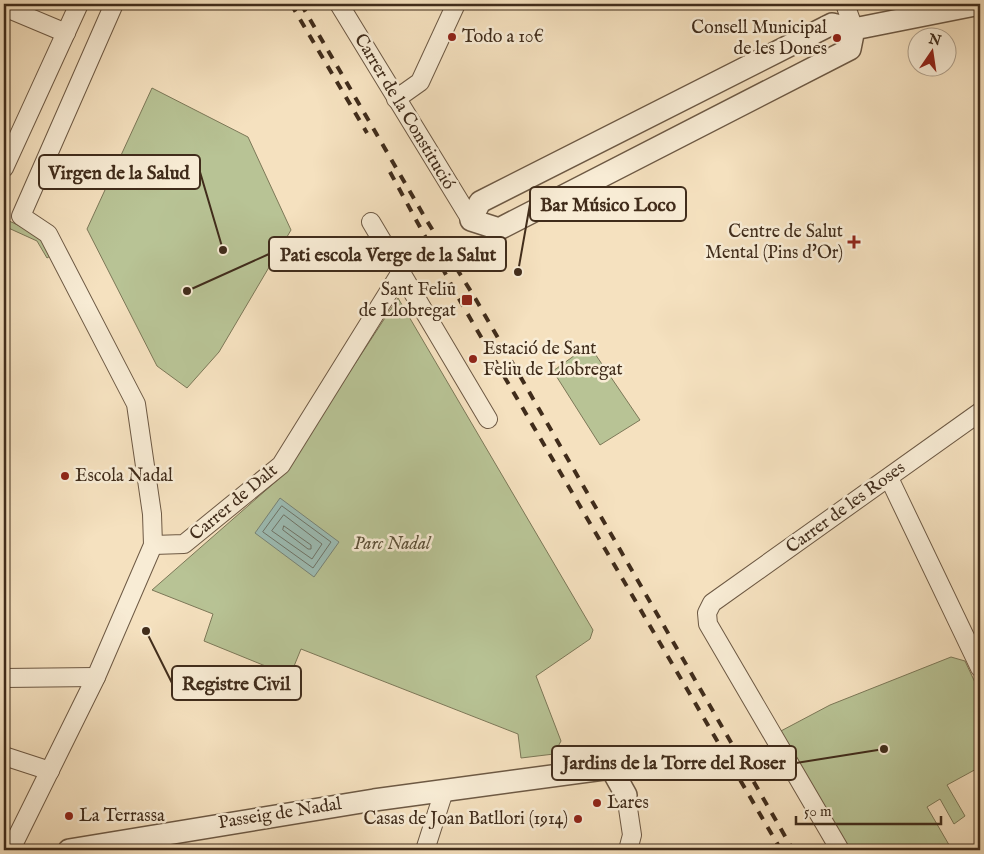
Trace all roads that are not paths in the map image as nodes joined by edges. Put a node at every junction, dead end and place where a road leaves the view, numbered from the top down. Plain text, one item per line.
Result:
1 (79, 4) edge
2 (114, 4) edge
3 (339, 4) edge
4 (456, 4) edge
5 (845, 4) edge
6 (980, 4) edge
7 (4, 7) edge
8 (854, 29) junction
9 (66, 33) junction
10 (396, 99) junction
11 (4, 168) edge
12 (471, 220) junction
13 (371, 222) dead end
14 (401, 272) junction
15 (980, 412) edge
16 (488, 419) dead end
17 (890, 478) junction
18 (153, 545) junction
19 (980, 668) edge
20 (96, 677) junction
21 (4, 678) edge
22 (4, 756) edge
23 (50, 771) junction
24 (444, 791) junction
25 (626, 795) joint
26 (5, 850) edge
27 (69, 850) edge
28 (425, 850) edge
29 (628, 850) edge
30 (840, 850) edge

1 - 9 street
2 - 18 street
3 - 10 street, Carrer de la Constitució
4 - 10 street
5 - 8 street
6 - 8 street
7 - 9 street
8 - 12 street
8 - 12 street
9 - 11 street
10 - 12 street, Carrer de la Constitució
13 - 14 street
14 - 16 street
14 - 18 street, Carrer de Dalt
15 - 17 street, Carrer de les Roses
17 - 19 street
17 - 30 street, Carrer de les Roses
18 - 20 street
20 - 21 street
20 - 23 street
22 - 23 street
23 - 26 street
24 - 25 street, Passeig de Nadal
24 - 27 street, Passeig de Nadal
24 - 28 street
25 - 29 street

